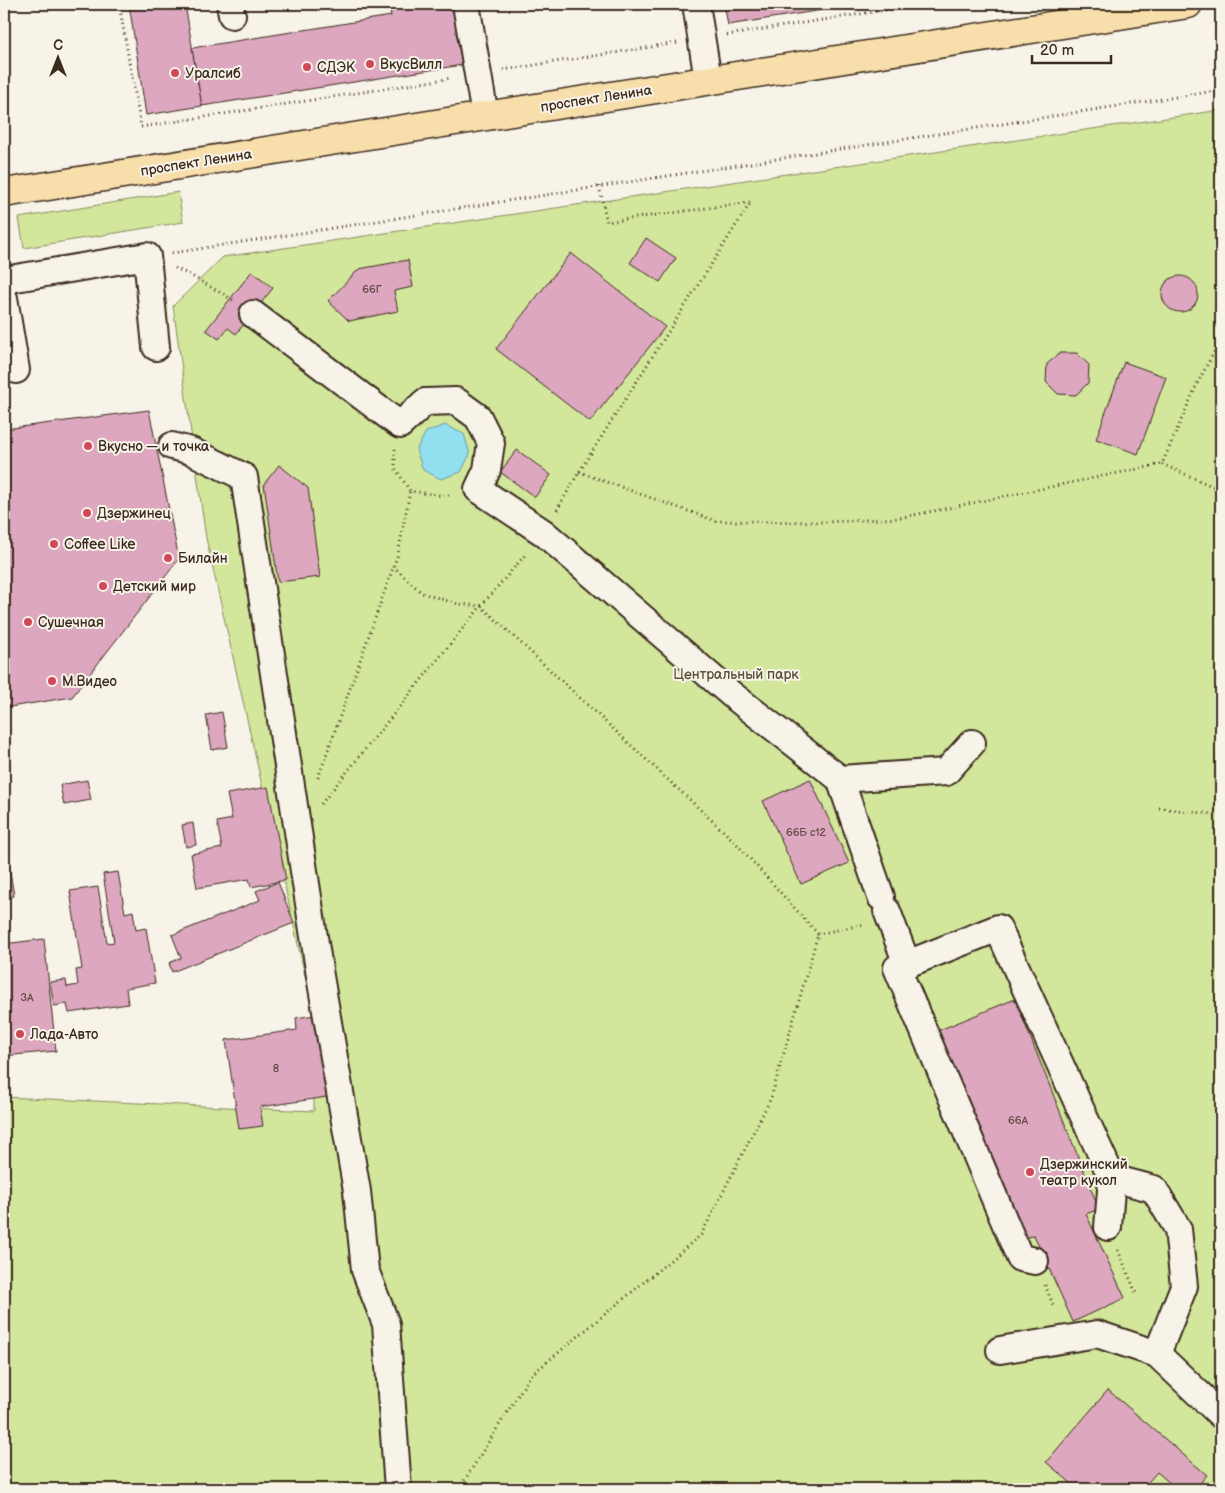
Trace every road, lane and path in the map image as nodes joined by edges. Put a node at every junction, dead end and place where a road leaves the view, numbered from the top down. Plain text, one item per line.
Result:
1 (119, 4) edge
2 (466, 4) edge
3 (696, 4) edge
4 (924, 4) edge
5 (1188, 4) edge
6 (727, 35) dead end
7 (678, 43) dead end
8 (500, 71) dead end
9 (460, 77) dead end
10 (708, 80) junction
11 (1221, 90) edge
12 (485, 116) junction
13 (599, 186) junction
14 (4, 193) edge
15 (147, 256) junction
16 (4, 280) edge
17 (4, 298) edge
18 (253, 314) joint
19 (1221, 339) edge
20 (156, 347) dead end
21 (16, 370) dead end
22 (400, 425) junction
23 (172, 446) dead end
24 (1162, 464) junction
25 (579, 472) junction
26 (478, 489) junction
27 (1221, 490) edge
28 (410, 491) junction
29 (544, 533) junction
30 (393, 566) junction
31 (481, 606) junction
32 (972, 743) dead end
33 (840, 779) junction
34 (315, 786) dead end
35 (1159, 808) dead end
36 (1221, 815) edge
37 (298, 831) junction
38 (886, 909) junction
39 (818, 934) junction
40 (907, 964) junction
41 (1112, 1178) junction
42 (1108, 1227) joint
43 (1035, 1260) dead end
44 (1136, 1293) dead end
45 (1000, 1350) dead end
46 (1157, 1354) junction
47 (1221, 1415) edge
48 (398, 1489) edge
49 (459, 1489) edge

1 - 9 path
2 - 12 street
3 - 10 street
4 - 6 path
5 - 10 main road, проспект Ленина
7 - 8 path
10 - 12 main road, проспект Ленина
11 - 13 path
12 - 14 main road, проспект Ленина
13 - 15 path
13 - 25 path
15 - 16 street
15 - 18 path
15 - 20 street
17 - 21 street
18 - 22 street
19 - 24 path
22 - 26 street
22 - 28 path
23 - 37 street
24 - 25 path
24 - 27 path
25 - 29 path
26 - 28 path
26 - 29 street
28 - 30 path
29 - 31 path
29 - 33 street
30 - 31 path
30 - 34 path
31 - 37 path
31 - 39 path
32 - 33 street
33 - 38 street
35 - 36 path
37 - 48 street
38 - 39 path
38 - 40 street
39 - 49 path
40 - 41 street
40 - 43 street
41 - 42 street
41 - 46 street
42 - 44 path
45 - 46 street
46 - 47 street

